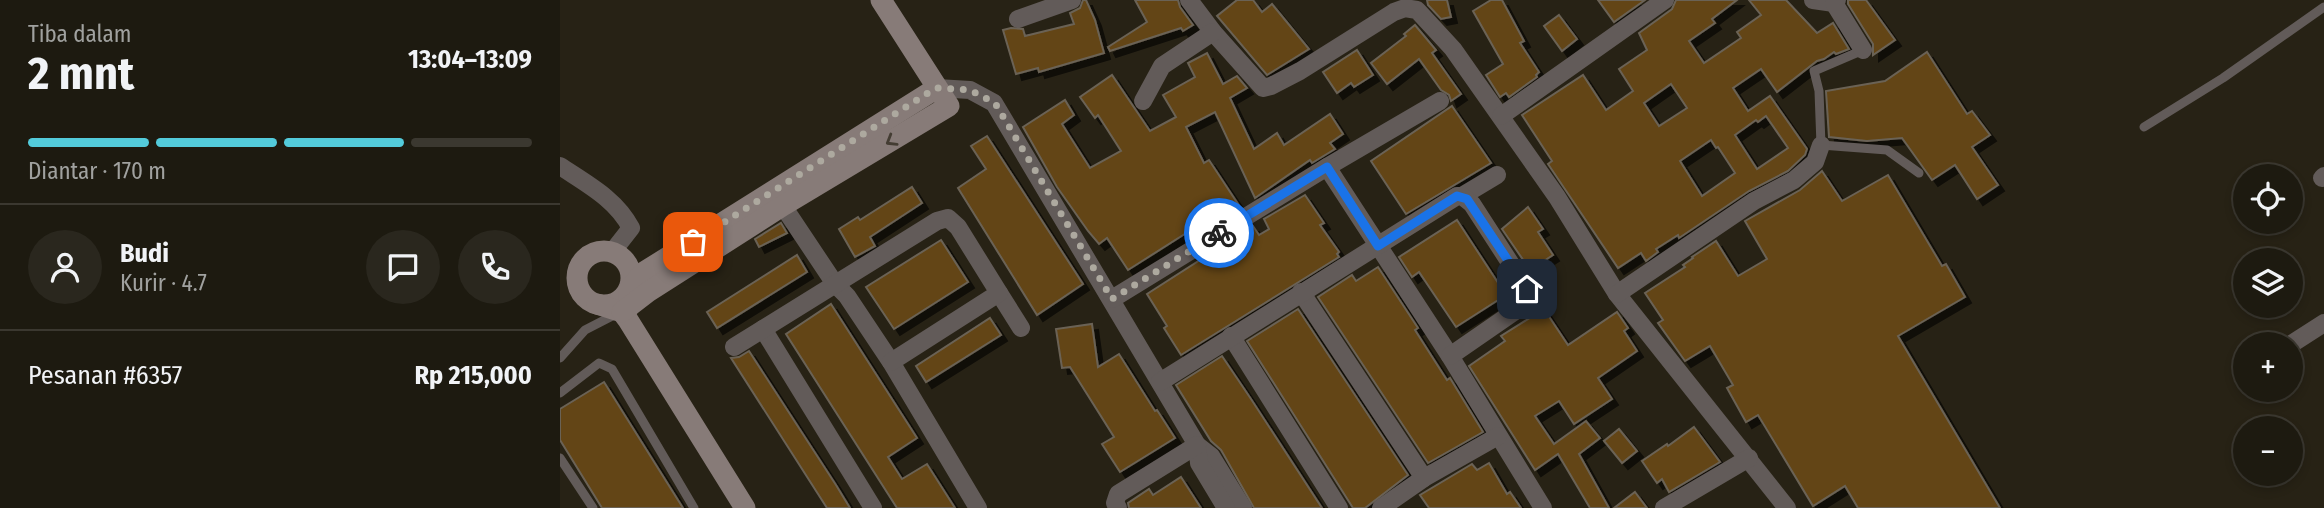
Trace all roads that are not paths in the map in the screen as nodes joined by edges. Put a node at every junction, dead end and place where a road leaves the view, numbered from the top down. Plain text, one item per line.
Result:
1 (881, 0) edge
2 (1072, 0) edge
3 (1189, 0) edge
4 (1665, 0) edge
5 (1813, 0) edge
6 (1836, 2) edge
7 (2324, 7) edge
8 (1018, 19) dead end
9 (1213, 32) junction
10 (1863, 50) joint
11 (936, 88) junction
12 (954, 98) junction
13 (1143, 101) dead end
14 (1440, 102) dead end
15 (1501, 116) junction
16 (2144, 127) dead end
17 (1821, 145) junction
18 (560, 166) edge
19 (1327, 167) junction
20 (1919, 173) dead end
21 (1497, 175) dead end
22 (783, 195) junction
23 (1462, 196) junction
24 (1378, 246) junction
25 (613, 251) junction
26 (842, 286) junction
27 (1301, 292) junction
28 (999, 293) junction
29 (1617, 293) junction
30 (1112, 299) junction
31 (626, 302) junction
32 (2324, 323) edge
33 (1021, 328) dead end
34 (763, 330) junction
35 (1231, 336) junction
36 (2303, 337) edge
37 (734, 347) dead end
38 (1450, 356) junction
39 (560, 358) edge
40 (891, 362) junction
41 (1160, 382) junction
42 (560, 393) edge
43 (1498, 436) junction
44 (1197, 445) junction
45 (560, 458) edge
46 (1749, 458) junction
47 (1424, 478) junction
48 (593, 508) edge
49 (694, 508) edge
50 (745, 508) edge
51 (873, 508) edge
52 (978, 508) edge
53 (1118, 508) edge
54 (1226, 508) edge
55 (1243, 508) edge
56 (1339, 508) edge
57 (1381, 508) edge
58 (1543, 508) edge
59 (1664, 508) edge
60 (1787, 508) edge

1 - 11 street
2 - 8 street
3 - 9 street
4 - 15 street
5 - 6 street
6 - 10 street
7 - 16 lane
9 - 13 street
9 - 15 street
10 - 17 lane
11 - 12 street
11 - 22 street
12 -> 22 street
12 - 30 street
14 - 19 street
15 - 29 street
17 - 20 lane
17 - 29 street
18 - 25 street
19 - 24 street
19 - 30 street
21 - 23 street
22 - 26 street
22 - 31 street
23 - 24 street
23 - 38 street
24 - 27 street
24 - 38 street
25 - 31 street
25 - 31 street
26 - 28 street
26 - 34 street
26 - 40 street
27 - 35 street
27 - 47 street
28 - 33 street
28 - 40 street
29 - 46 street
30 - 41 street
31 - 39 lane
31 - 50 street
32 - 36 street
34 - 37 street
34 - 51 street
35 - 41 street
35 - 56 street
38 - 43 street
40 - 52 street
41 - 44 street
42 - 49 lane
43 - 47 street
43 - 58 street
44 - 53 street
44 - 54 street
44 - 55 street
45 - 48 lane
46 - 59 street
46 - 60 street
47 - 57 street

